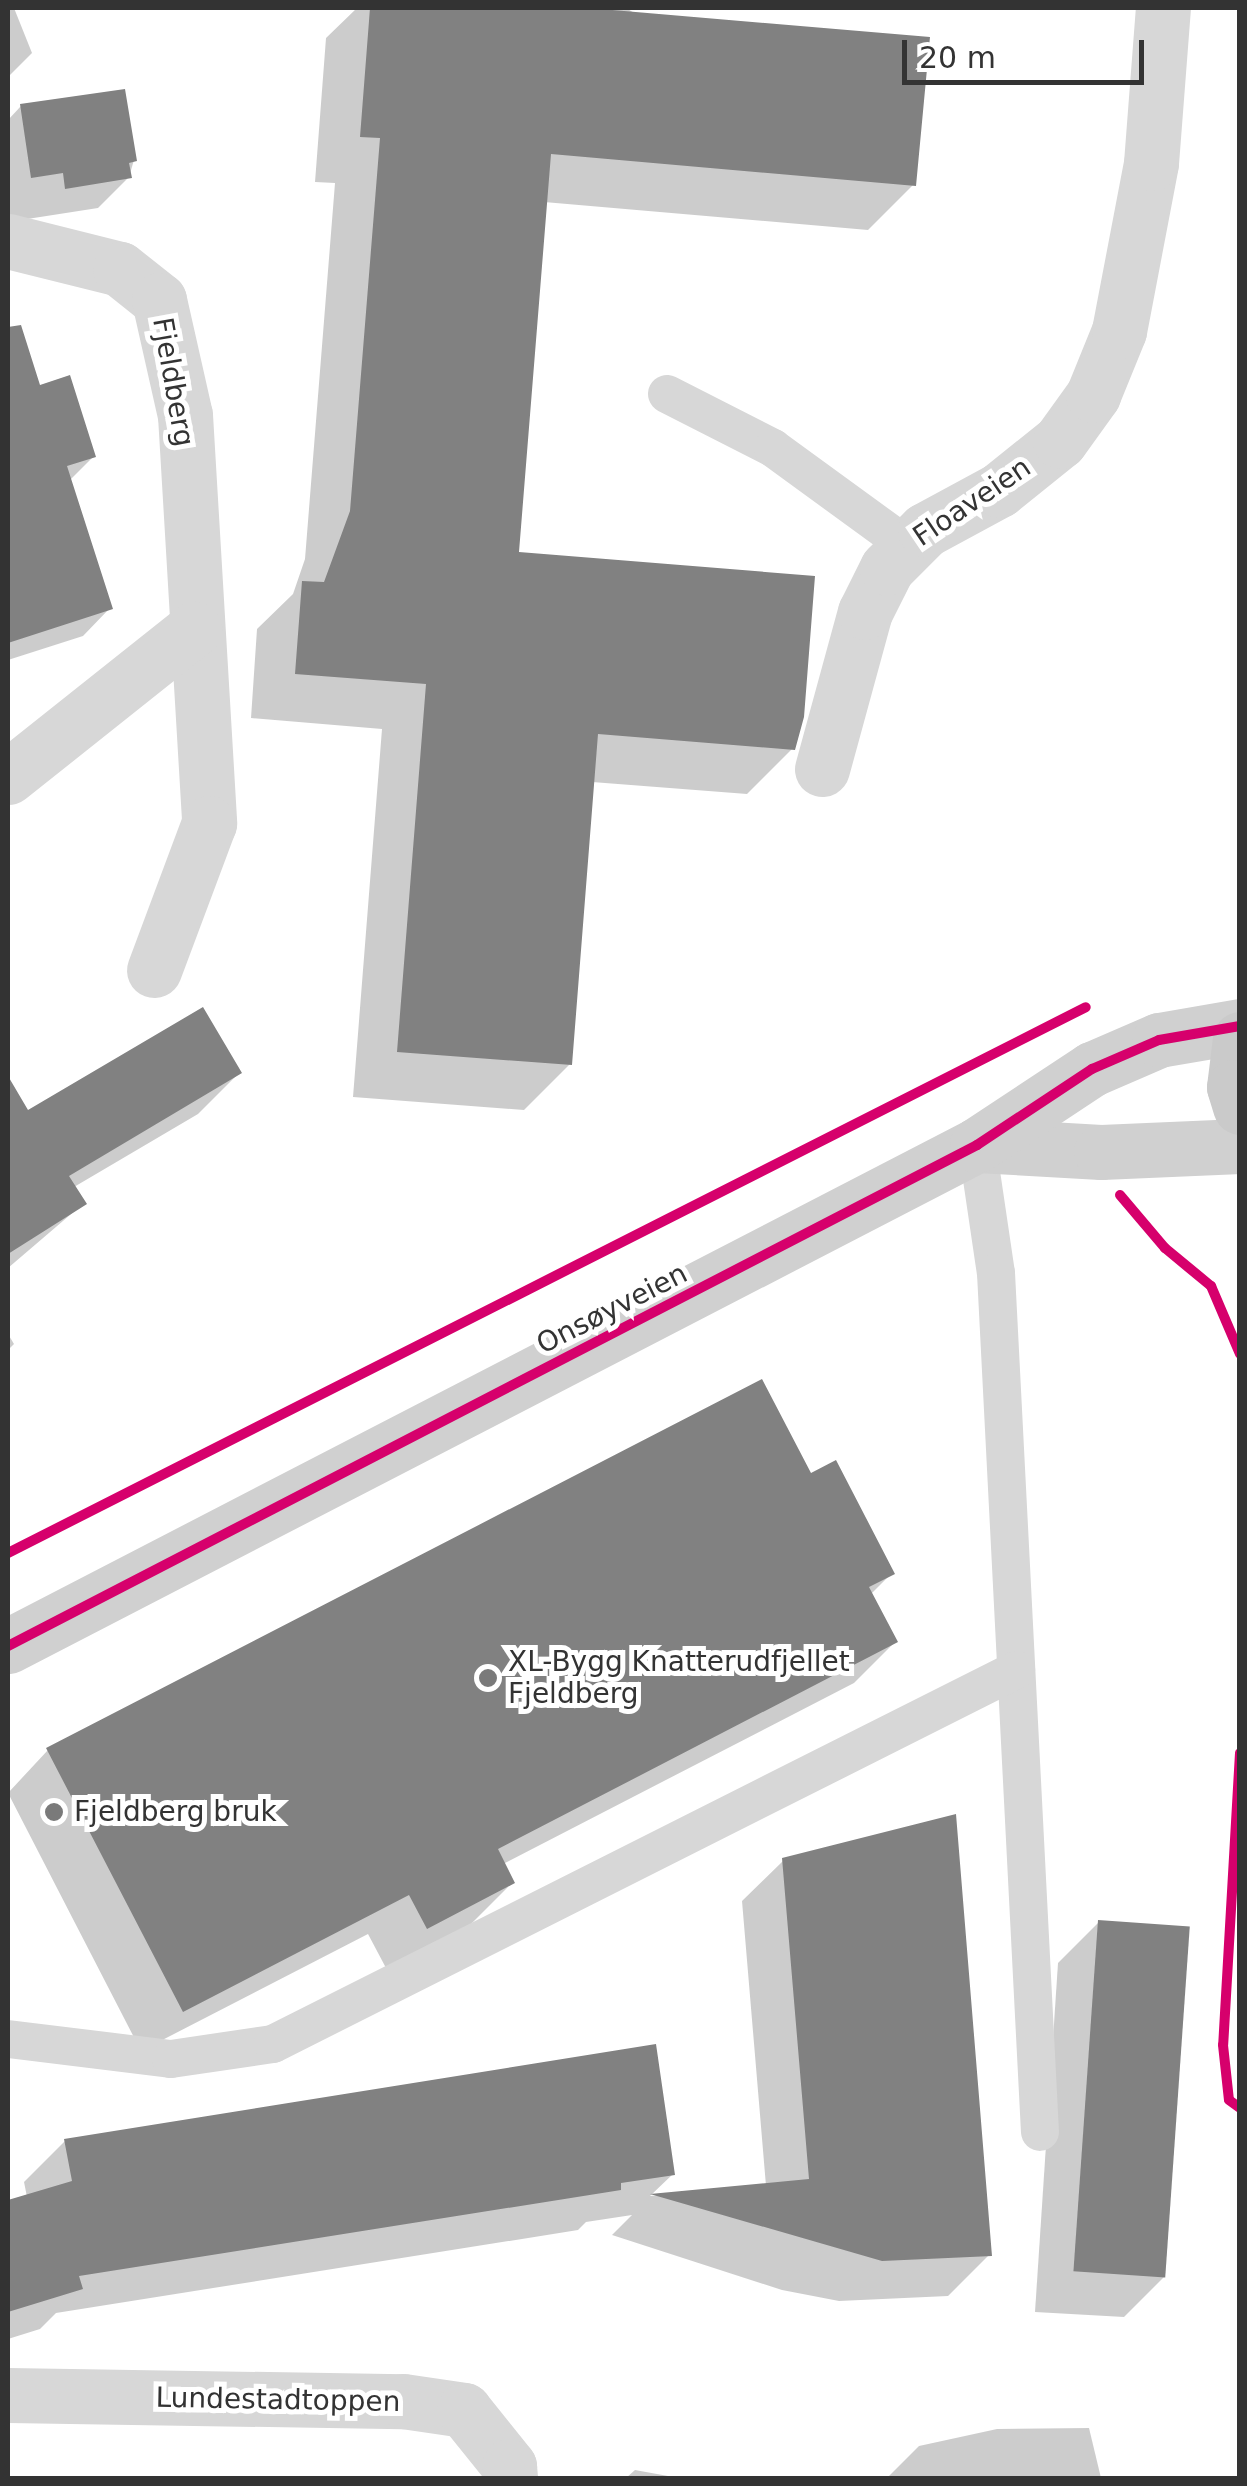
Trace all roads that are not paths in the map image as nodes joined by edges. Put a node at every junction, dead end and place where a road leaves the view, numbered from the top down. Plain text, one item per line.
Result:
1 (1163, 8) edge
2 (8, 241) edge
3 (668, 394) dead end
4 (906, 545) junction
5 (194, 630) junction
6 (822, 769) dead end
7 (8, 777) edge
8 (154, 970) dead end
9 (1240, 1026) edge
10 (1240, 1039) edge
11 (1240, 1106) edge
12 (978, 1145) junction
13 (1240, 1146) edge
14 (8, 1646) edge
15 (1016, 1670) junction
16 (8, 2039) edge
17 (1040, 2132) dead end
18 (8, 2395) edge
19 (510, 2478) edge

1 - 4 street, Floaveien
2 - 5 street, Fjeldberg
3 - 4 lane
4 - 6 street, Floaveien
5 - 7 street
5 - 8 street, Fjeldberg
9 - 12 street, Onsøyveien
10 - 11 main road
12 - 13 street
12 - 14 street, Onsøyveien
12 - 15 lane
15 - 16 lane
15 - 17 lane
18 - 19 street, Lundestadtoppen

